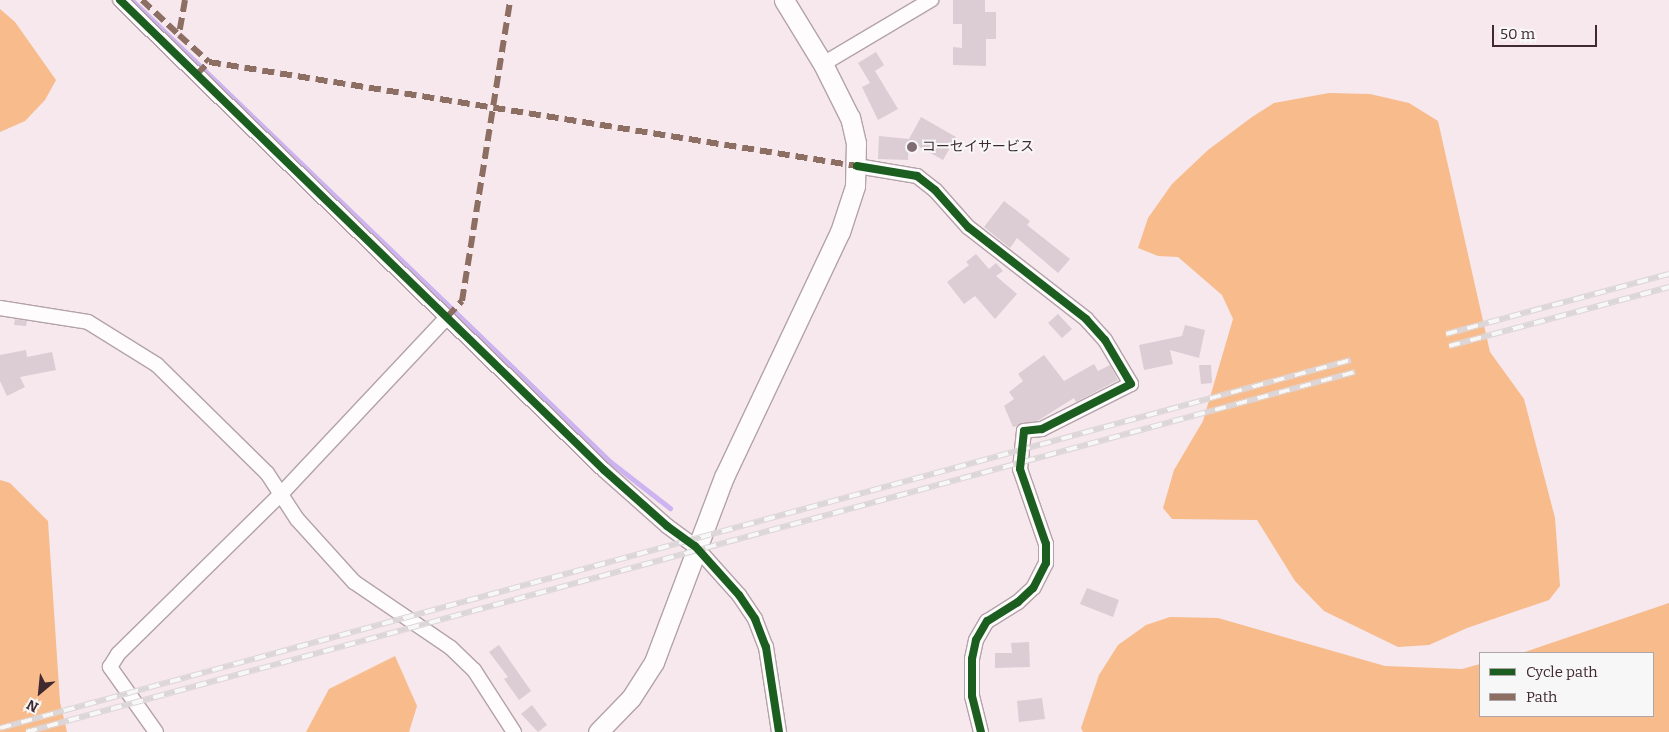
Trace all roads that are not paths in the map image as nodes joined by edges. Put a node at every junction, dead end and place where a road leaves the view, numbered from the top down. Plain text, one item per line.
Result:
1 (120, 0) edge
2 (784, 0) edge
3 (931, 0) edge
4 (823, 64) junction
5 (857, 166) junction
6 (0, 308) edge
7 (447, 317) junction
8 (281, 494) junction
9 (695, 546) junction
10 (156, 732) edge
11 (514, 732) edge
12 (598, 732) edge
13 (780, 732) edge
14 (981, 732) edge

1 - 7 street
2 - 4 street
3 - 4 street
4 - 5 street
5 - 9 street
5 - 14 street
6 - 8 street
7 - 8 street
7 - 9 street
8 - 10 street
8 - 11 street
9 - 12 street
9 - 13 street

